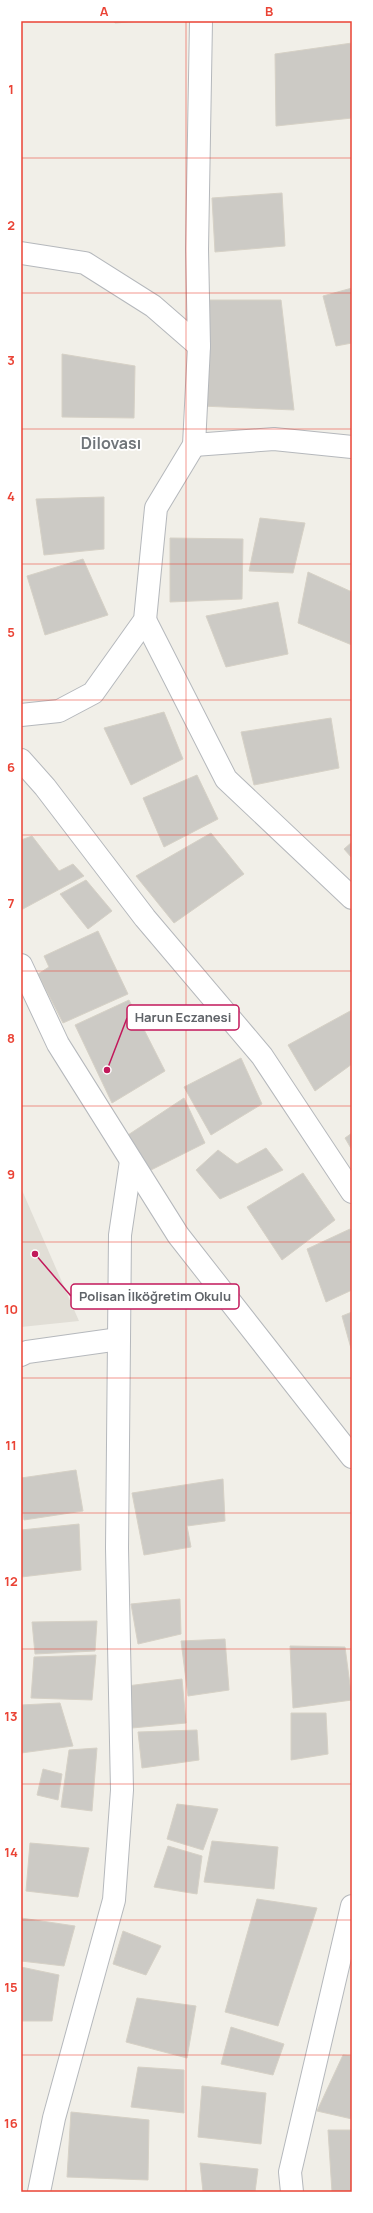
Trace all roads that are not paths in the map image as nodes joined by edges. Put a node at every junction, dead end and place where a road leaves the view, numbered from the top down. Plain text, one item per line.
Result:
1 (201, 21) edge
2 (21, 253) edge
3 (199, 346) junction
4 (194, 445) junction
5 (352, 447) edge
6 (145, 620) junction
7 (21, 715) edge
8 (21, 760) edge
9 (352, 898) edge
10 (21, 965) edge
11 (131, 1161) junction
12 (352, 1192) edge
13 (119, 1339) junction
14 (21, 1355) edge
15 (352, 1456) edge
16 (352, 1906) edge
17 (39, 2192) edge
18 (292, 2192) edge

1 - 3 street
2 - 3 street
3 - 4 street
4 - 5 street
4 - 6 street
6 - 7 street
6 - 9 street
8 - 12 street
10 - 11 street
11 - 13 street
11 - 15 street
13 - 14 street
13 - 17 street
16 - 18 street

